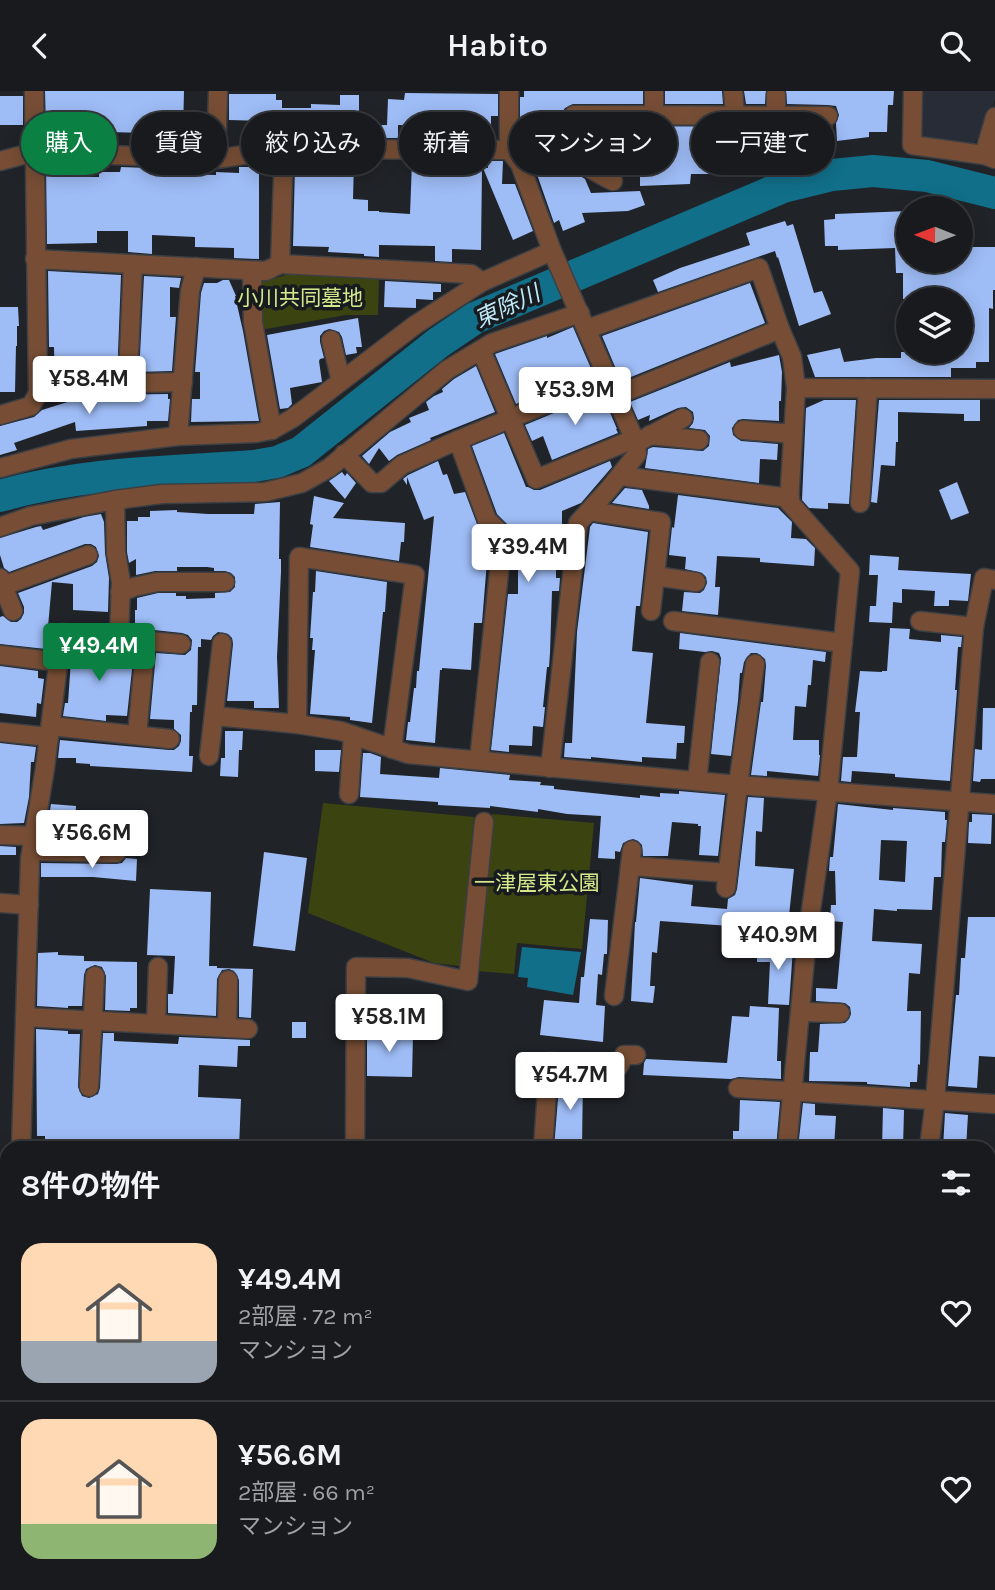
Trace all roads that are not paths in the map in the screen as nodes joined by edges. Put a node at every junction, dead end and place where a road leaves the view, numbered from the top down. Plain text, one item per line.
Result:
1 (34, 91) edge
2 (218, 91) edge
3 (509, 91) edge
4 (654, 91) edge
5 (733, 91) edge
6 (913, 91) edge
7 (776, 95) dead end
8 (820, 109) dead end
9 (34, 112) edge
10 (217, 112) edge
11 (509, 112) edge
12 (580, 112) edge
13 (630, 112) edge
14 (654, 112) edge
15 (735, 112) edge
16 (776, 112) edge
17 (798, 112) edge
18 (995, 117) edge
19 (385, 149) edge
20 (509, 150) edge
21 (21, 155) edge
22 (990, 157) edge
23 (0, 161) edge
24 (33, 175) edge
25 (283, 175) edge
26 (524, 175) edge
27 (599, 175) edge
28 (613, 181) dead end
29 (552, 251) junction
30 (35, 259) junction
31 (133, 264) junction
32 (280, 264) junction
33 (196, 267) junction
34 (253, 271) junction
35 (482, 282) junction
36 (581, 316) junction
37 (780, 329) junction
38 (331, 340) dead end
39 (481, 350) junction
40 (129, 354) dead end
41 (341, 381) junction
42 (183, 382) junction
43 (98, 384) dead end
44 (611, 388) junction
45 (796, 388) junction
46 (868, 388) junction
47 (995, 389) edge
48 (0, 415) edge
49 (683, 418) dead end
50 (510, 419) junction
51 (272, 430) junction
52 (743, 430) dead end
53 (793, 434) junction
54 (178, 436) junction
55 (640, 439) junction
56 (458, 440) junction
57 (699, 440) dead end
58 (344, 454) junction
59 (0, 468) edge
60 (628, 477) dead end
61 (790, 498) junction
62 (115, 500) junction
63 (860, 503) dead end
64 (589, 511) junction
65 (0, 527) edge
66 (88, 555) dead end
67 (655, 576) junction
68 (995, 580) edge
69 (2, 582) edge
70 (696, 582) dead end
71 (225, 583) dead end
72 (120, 592) junction
73 (13, 611) dead end
74 (652, 611) dead end
75 (673, 621) dead end
76 (920, 621) dead end
77 (974, 627) junction
78 (119, 638) junction
79 (146, 640) junction
80 (222, 643) dead end
81 (843, 643) junction
82 (181, 644) dead end
83 (0, 655) edge
84 (59, 662) junction
85 (710, 662) dead end
86 (755, 664) dead end
87 (215, 716) junction
88 (297, 724) junction
89 (50, 731) junction
90 (0, 733) edge
91 (137, 735) junction
92 (353, 735) junction
93 (170, 739) dead end
94 (392, 749) junction
95 (209, 756) dead end
96 (479, 760) junction
97 (550, 768) junction
98 (697, 781) junction
99 (738, 785) junction
100 (828, 792) junction
101 (349, 794) dead end
102 (960, 802) junction
103 (995, 804) edge
104 (484, 822) dead end
105 (0, 835) edge
106 (33, 843) junction
107 (117, 853) dead end
108 (0, 903) edge
109 (29, 905) junction
110 (754, 933) dead end
111 (807, 938) junction
112 (158, 967) dead end
113 (94, 976) dead end
114 (228, 980) dead end
115 (614, 996) dead end
116 (800, 1012) junction
117 (840, 1013) dead end
118 (25, 1017) junction
119 (92, 1020) junction
120 (156, 1024) junction
121 (227, 1028) junction
122 (248, 1029) dead end
123 (636, 1055) dead end
124 (89, 1087) dead end
125 (738, 1088) dead end
126 (793, 1091) junction
127 (935, 1100) junction
128 (995, 1104) edge
129 (21, 1141) edge
130 (355, 1141) edge
131 (543, 1141) edge
132 (789, 1141) edge
133 (930, 1141) edge

1 - 9 street
2 - 10 street
3 - 11 street
4 - 14 street
5 - 15 street
6 - 22 street
7 - 16 street
8 - 17 street
12 - 13 street
18 - 22 street
19 - 20 street
21 - 23 street
24 - 30 street
25 - 32 street
26 - 29 street
27 - 28 street
29 - 35 street
29 - 36 street
30 - 31 street
30 - 48 street
31 - 33 street
31 - 40 street
32 - 34 street
32 - 35 street
33 - 34 street
33 - 42 street
34 - 51 street
35 - 41 street
36 - 37 street
36 - 39 street
36 - 44 street
37 - 44 street
37 - 45 street
38 - 41 street
39 - 50 street
39 - 58 street
41 - 51 street
42 - 43 street
42 - 54 street
44 - 50 street
44 - 55 street
45 - 46 street
45 - 53 street
46 - 47 street
46 - 63 street
49 - 55 street
50 - 55 street
50 - 56 street
51 - 54 street
52 - 53 street
53 - 61 street
54 - 59 street
55 - 57 street
55 - 64 street
56 - 58 street
56 - 96 street
58 - 62 street
60 - 61 street
61 - 81 street
62 - 65 street
62 - 72 street
64 - 67 street
64 - 97 street
66 - 69 street
67 - 70 street
67 - 74 street
68 - 77 street
69 - 73 street
71 - 72 street
72 - 78 street
75 - 81 street
76 - 77 street
77 - 102 street
78 - 79 street
78 - 84 street
79 - 82 street
79 - 91 street
80 - 87 street
81 - 100 street
83 - 84 street
84 - 89 street
85 - 98 street
86 - 99 street
87 - 88 street
87 - 95 street
88 - 92 street
88 - 94 street
89 - 90 street
89 - 91 street
89 - 106 street
91 - 93 street
92 - 94 street
92 - 101 street
94 - 96 street
96 - 97 street
97 - 98 street
98 - 99 street
99 - 100 street
99 - 115 street
100 - 102 street
100 - 111 street
102 - 103 street
102 - 127 street
104 - 130 street
105 - 106 street
106 - 107 street
106 - 109 street
108 - 109 street
109 - 118 street
110 - 111 street
111 - 116 street
112 - 120 street
113 - 119 street
114 - 121 street
116 - 117 street
116 - 126 street
118 - 119 street
118 - 129 street
119 - 120 street
119 - 124 street
120 - 121 street
121 - 122 street
123 - 131 street
125 - 126 street
126 - 127 street
126 - 132 street
127 - 128 street
127 - 133 street

